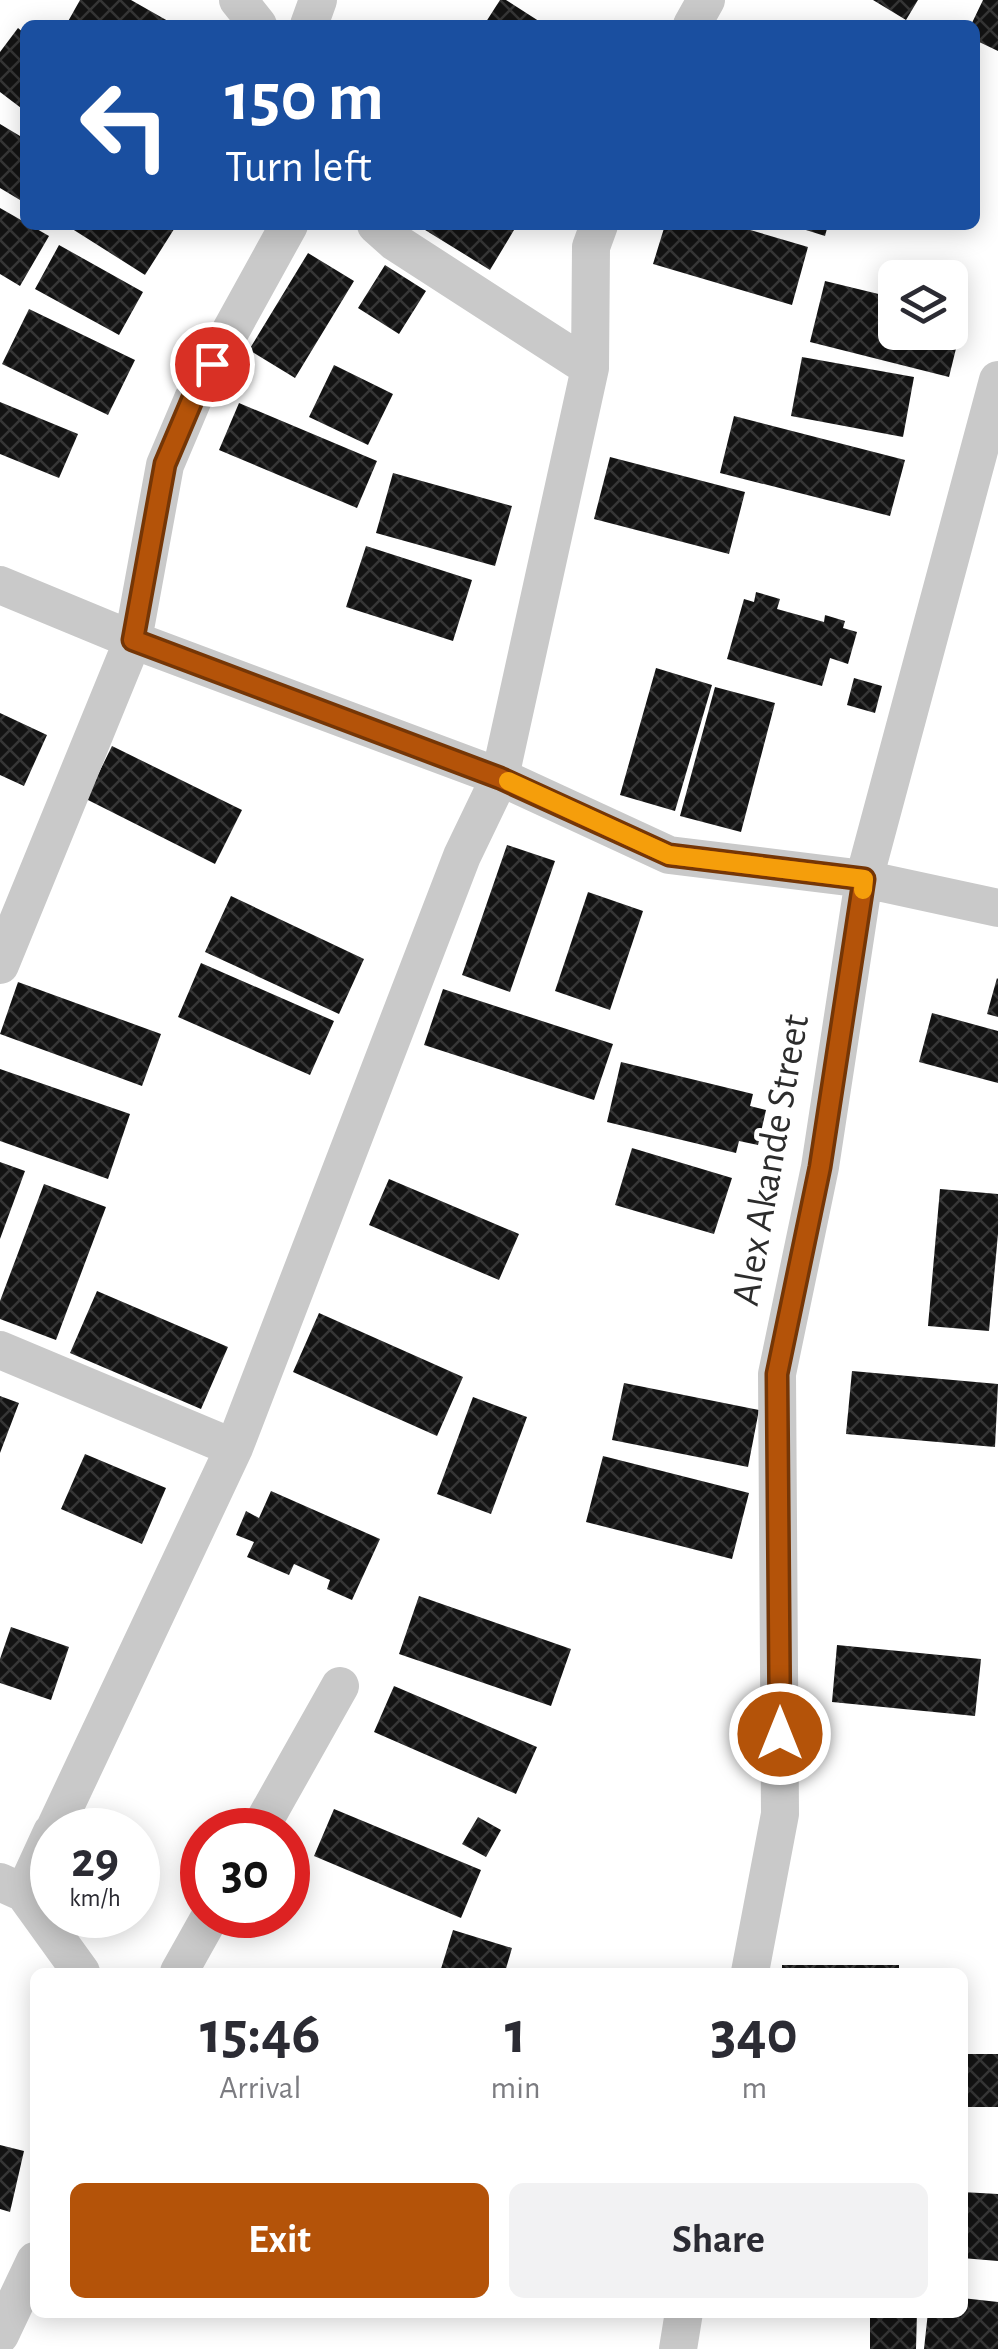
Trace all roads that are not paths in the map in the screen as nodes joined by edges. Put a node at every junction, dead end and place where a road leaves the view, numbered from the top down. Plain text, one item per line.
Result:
1 (238, 0) edge
2 (254, 20) edge
3 (286, 230) edge
4 (382, 230) edge
5 (596, 230) edge
6 (590, 368) junction
7 (998, 380) edge
8 (0, 585) edge
9 (133, 640) junction
10 (500, 778) junction
11 (864, 879) junction
12 (998, 908) edge
13 (0, 965) edge
14 (0, 1350) edge
15 (234, 1448) junction
16 (340, 1686) dead end
17 (64, 1808) edge
18 (271, 1808) edge
19 (30, 1862) edge
20 (12, 1887) edge
21 (198, 1938) edge
22 (78, 1968) edge
23 (181, 1968) edge
24 (751, 1968) edge
25 (30, 2272) edge
26 (683, 2318) edge
27 (0, 2335) edge
28 (678, 2349) edge

1 - 2 street
3 - 9 street
4 - 6 street
5 - 6 street
6 - 10 street
7 - 11 street, Alex Akande Street
8 - 9 street
9 - 10 street
9 - 13 street
10 - 11 street
10 - 15 street
11 - 12 street
11 - 24 street, Alex Akande Street
14 - 15 street
15 - 17 street
16 - 18 street
19 - 20 street
20 - 22 street
21 - 23 street
25 - 27 street
26 - 28 street

